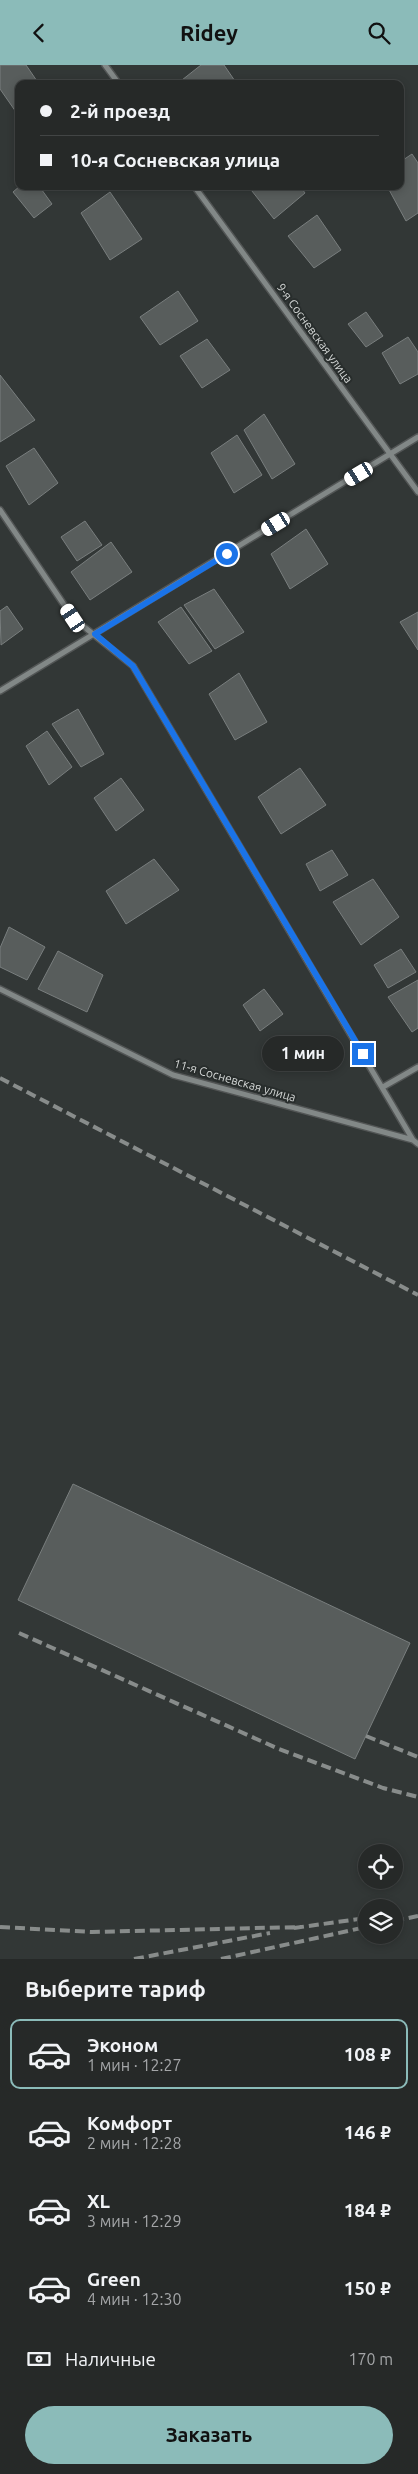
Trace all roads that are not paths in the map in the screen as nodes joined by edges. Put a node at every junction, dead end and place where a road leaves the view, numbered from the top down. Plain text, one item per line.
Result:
1 (105, 65) edge
2 (116, 80) edge
3 (197, 190) edge
4 (418, 437) edge
5 (392, 454) junction
6 (418, 492) edge
7 (0, 510) edge
8 (95, 634) junction
9 (0, 691) edge
10 (0, 989) edge
11 (418, 1067) edge
12 (383, 1087) junction
13 (413, 1140) junction
14 (418, 1144) edge

1 - 2 street
3 - 5 street, 9-я Сосневская улица
4 - 5 street
5 - 6 street, 9-я Сосневская улица
5 - 8 street
7 - 8 street
8 - 9 street
8 - 12 street
10 - 13 street, 11-я Сосневская улица
11 - 12 street
12 - 13 street
13 - 14 street, 11-я Сосневская улица

